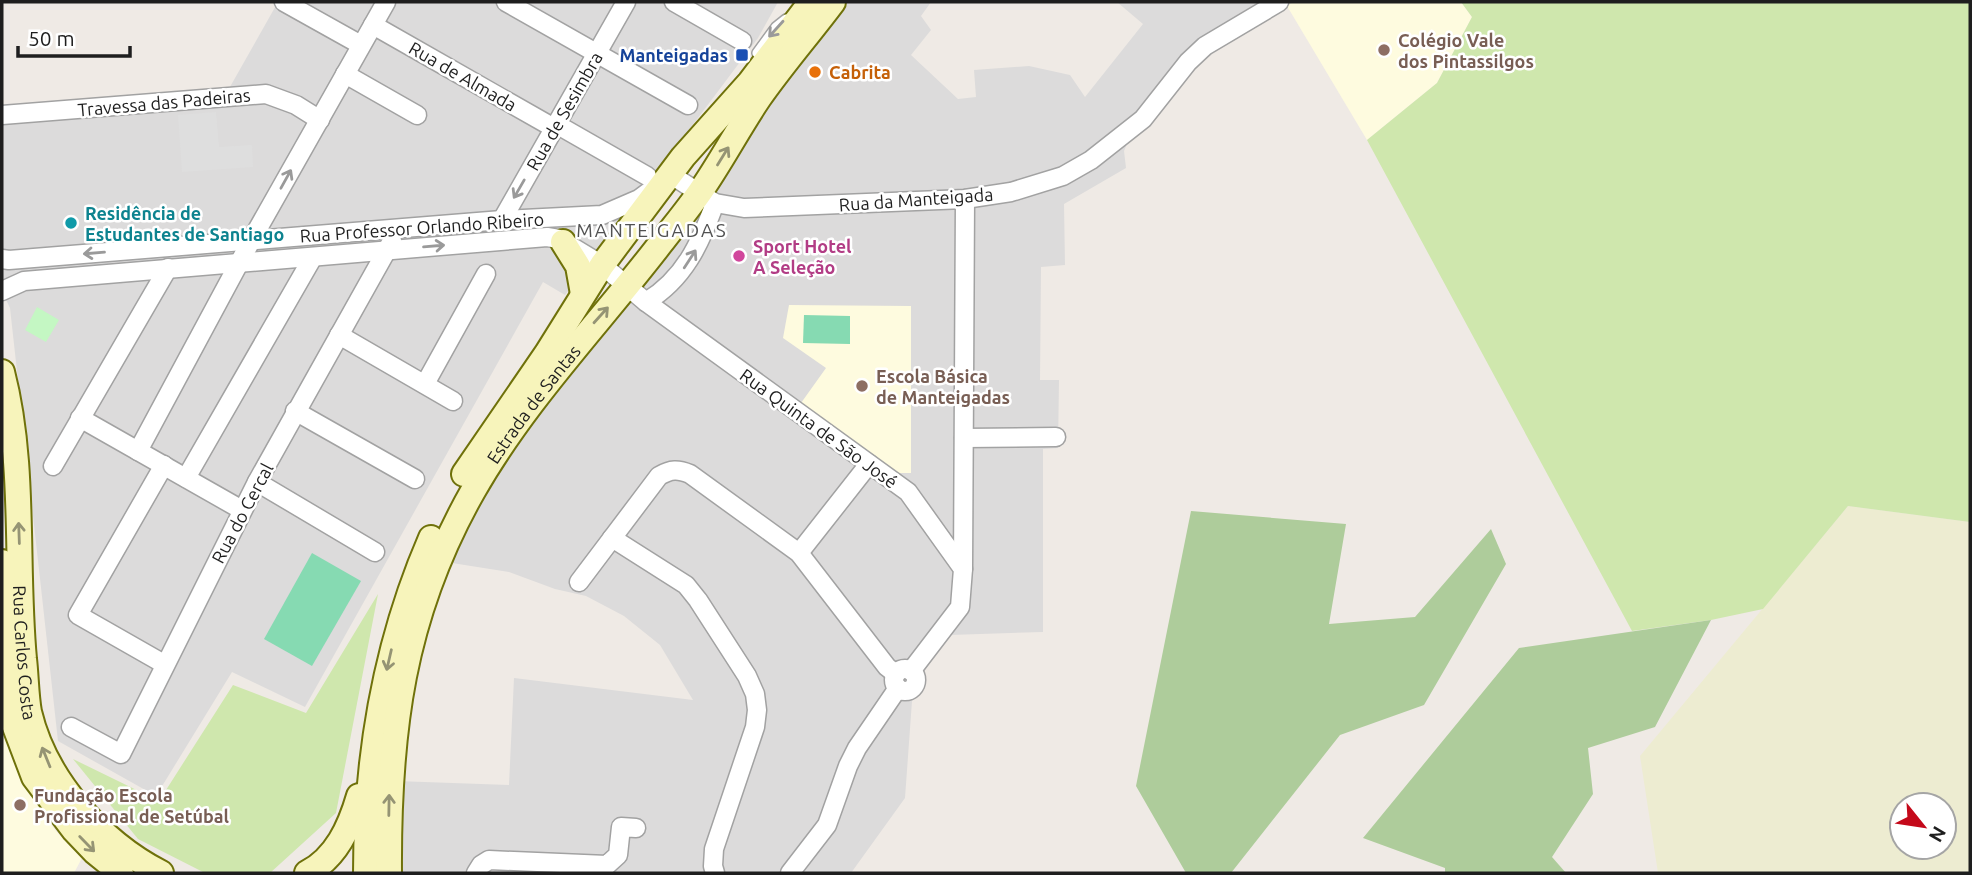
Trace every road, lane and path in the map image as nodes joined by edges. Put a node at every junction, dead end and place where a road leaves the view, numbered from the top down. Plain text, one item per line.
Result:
1 (285, 2) edge
2 (386, 2) edge
3 (506, 2) edge
4 (625, 2) edge
5 (674, 2) edge
6 (809, 2) edge
7 (833, 2) edge
8 (1279, 2) edge
9 (373, 25) junction
10 (742, 41) dead end
11 (361, 45) junction
12 (596, 53) junction
13 (751, 61) dead end
14 (345, 74) junction
15 (742, 74) dead end
16 (688, 105) dead end
17 (726, 110) junction
18 (2, 115) edge
19 (417, 115) dead end
20 (320, 120) junction
21 (555, 126) junction
22 (656, 178) junction
23 (707, 198) junction
24 (965, 199) junction
25 (502, 220) junction
26 (400, 228) junction
27 (252, 239) junction
28 (563, 242) junction
29 (388, 250) junction
30 (313, 257) junction
31 (2, 259) edge
32 (239, 264) junction
33 (602, 265) junction
34 (168, 268) junction
35 (486, 274) dead end
36 (2, 291) edge
37 (637, 293) junction
38 (583, 294) junction
39 (339, 335) junction
40 (3, 376) edge
41 (425, 384) junction
42 (453, 401) dead end
43 (295, 411) junction
44 (80, 418) junction
45 (1056, 437) dead end
46 (964, 438) junction
47 (138, 451) junction
48 (869, 464) junction
49 (164, 465) junction
50 (53, 466) dead end
51 (186, 478) junction
52 (415, 479) dead end
53 (257, 482) junction
54 (242, 510) junction
55 (612, 538) junction
56 (375, 552) dead end
57 (799, 553) junction
58 (2, 562) edge
59 (963, 569) junction
60 (2, 576) edge
61 (579, 582) dead end
62 (164, 664) junction
63 (902, 678) junction
64 (71, 727) dead end
65 (374, 745) junction
66 (636, 828) dead end
67 (121, 873) edge
68 (161, 873) edge
69 (307, 873) edge
70 (366, 873) edge
71 (389, 873) edge
72 (475, 873) edge
73 (715, 873) edge
74 (790, 873) edge

1 - 11 street
2 - 9 street
3 - 12 street
4 - 12 street, Rua de Sesimbra
5 - 10 street
6 -> 13 lane
6 - 17 main road, Estrada de Santas
23 -> 7 main road, Estrada de Santas
8 - 24 street, Rua da Manteigada
9 - 11 street
9 - 21 street, Rua de Almada
11 - 14 street
12 - 16 street
12 - 21 street, Rua de Sesimbra
14 - 19 street
14 - 20 street
15 - 17 lane
17 - 22 main road, Estrada de Santas
18 - 20 street, Travessa das Padeiras
27 -> 20 street
21 - 22 street, Rua de Almada
21 -> 25 street, Rua de Sesimbra
22 - 23 street, Rua da Manteigada
22 - 25 street, Rua Professor Orlando Ribeiro
22 - 33 main road, Estrada de Santas
23 - 24 street, Rua da Manteigada
23 - 37 main road, Estrada de Santas
37 -> 23 street
24 - 46 street
25 - 26 street, Rua Professor Orlando Ribeiro
26 - 27 street, Rua Professor Orlando Ribeiro
26 - 29 street, Rua do Cercal
27 -> 31 street, Rua Professor Orlando Ribeiro
27 - 32 street
29 -> 28 street, Rua Professor Orlando Ribeiro
28 - 33 street, Rua Professor Orlando Ribeiro
28 - 38 main road
29 - 30 street, Rua Professor Orlando Ribeiro
29 - 39 street, Rua do Cercal
30 - 32 street, Rua Professor Orlando Ribeiro
30 - 51 street
32 - 34 street, Rua Professor Orlando Ribeiro
32 - 47 street
33 - 37 street, Rua Professor Orlando Ribeiro
33 - 38 main road, Estrada de Santas
34 - 36 street, Rua Professor Orlando Ribeiro
34 - 44 street
35 - 41 street
37 - 48 street, Rua Quinta de São José
71 -> 37 main road, Estrada de Santas
38 -> 65 main road, Estrada de Santas
39 - 41 street
39 - 43 street, Rua do Cercal
68 -> 40 main road, Rua Carlos Costa
41 - 42 street
43 - 52 street
43 - 53 street, Rua do Cercal
44 - 47 street
44 - 50 street
45 - 46 street
46 - 59 street
47 - 49 street
48 - 57 street
48 - 59 street, Rua Quinta de São José
49 - 51 street
49 - 62 street
51 - 54 street
53 - 54 street, Rua do Cercal
53 - 56 street
54 - 62 street, Rua do Cercal
55 - 57 street
55 - 61 street
55 - 73 street
57 - 63 street
58 - 60 main road, Rua Carlos Costa
59 - 63 street
60 -> 67 main road, Rua Carlos Costa
62 - 64 street, Rua do Cercal
63 - 74 street
65 - 69 main road
65 - 70 main road, Estrada de Santas
66 - 72 street

